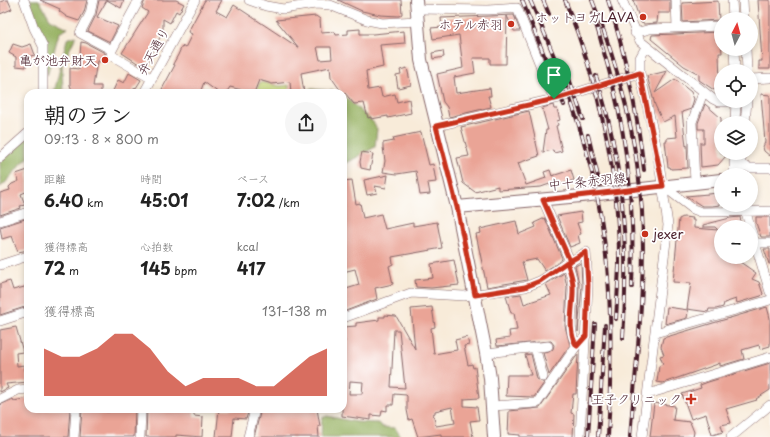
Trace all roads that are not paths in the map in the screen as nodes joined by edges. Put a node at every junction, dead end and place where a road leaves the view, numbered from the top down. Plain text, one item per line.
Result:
1 (24, 0) edge
2 (93, 0) edge
3 (139, 0) edge
4 (195, 0) edge
5 (249, 0) edge
6 (622, 0) edge
7 (676, 0) edge
8 (732, 0) edge
9 (743, 0) edge
10 (417, 10) edge
11 (733, 12) edge
12 (744, 12) edge
13 (714, 26) edge
14 (677, 28) junction
15 (635, 34) junction
16 (646, 47) junction
17 (112, 50) junction
18 (640, 73) junction
19 (152, 78) junction
20 (770, 78) edge
21 (758, 79) edge
22 (42, 89) edge
23 (146, 89) edge
24 (703, 93) junction
25 (557, 98) junction
26 (714, 99) edge
27 (436, 126) junction
28 (24, 137) edge
29 (0, 158) edge
30 (741, 160) edge
31 (740, 164) junction
32 (740, 168) edge
33 (770, 168) edge
34 (714, 181) edge
35 (695, 182) junction
36 (663, 186) junction
37 (543, 200) junction
38 (457, 207) junction
39 (758, 210) edge
40 (714, 211) edge
41 (770, 211) edge
42 (24, 213) edge
43 (0, 221) edge
44 (758, 243) edge
45 (770, 243) edge
46 (758, 251) edge
47 (24, 257) edge
48 (568, 262) junction
49 (0, 265) edge
50 (768, 277) edge
51 (770, 292) edge
52 (475, 295) junction
53 (770, 300) edge
54 (24, 313) edge
55 (347, 317) edge
56 (0, 321) edge
57 (655, 333) junction
58 (586, 336) junction
59 (548, 346) dead end
60 (577, 346) junction
61 (535, 348) junction
62 (486, 353) junction
63 (770, 357) edge
64 (543, 378) dead end
65 (24, 389) edge
66 (648, 394) junction
67 (0, 399) edge
68 (770, 405) edge
69 (492, 406) junction
70 (76, 413) edge
71 (141, 413) edge
72 (254, 413) edge
73 (74, 437) edge
74 (140, 437) edge
75 (248, 437) edge
76 (494, 437) edge
77 (580, 437) edge
78 (642, 437) edge
79 (731, 437) edge

1 - 22 street
2 - 17 street
3 - 17 street
4 - 19 street, 弁天通り
5 - 10 street
6 - 15 street
7 - 14 street
8 - 11 street
9 - 12 street
10 - 25 street
10 - 27 main road
13 - 14 street
14 - 15 street
15 - 16 street
16 - 18 street
16 - 24 street
17 - 19 street
18 - 25 street
18 - 36 street
19 - 23 street, 弁天通り
20 - 21 street
24 - 26 street
24 - 35 street
25 - 27 street
27 - 38 main road
28 - 29 street
30 - 31 street
31 - 32 street
31 - 33 street
34 - 35 main road, 中十条赤羽線
35 - 36 main road, 中十条赤羽線
36 - 37 main road, 中十条赤羽線
36 - 40 street
36 - 57 street
37 - 38 main road, 中十条赤羽線
37 - 48 street
38 - 52 main road
39 - 41 street
42 - 43 street
44 - 45 street
46 - 50 street
47 - 49 street
48 - 52 street
48 - 58 street
48 - 60 street
50 - 51 street
52 - 55 street
52 - 62 main road
53 - 57 street
54 - 56 street
57 - 66 street
58 - 60 street
58 - 77 street
59 - 61 street
60 - 69 street
61 - 62 street
61 - 64 street
62 - 69 main road
63 - 66 street
65 - 67 street
66 - 78 street
68 - 79 street
69 - 76 main road
70 - 73 street
71 - 74 street
72 - 75 street

